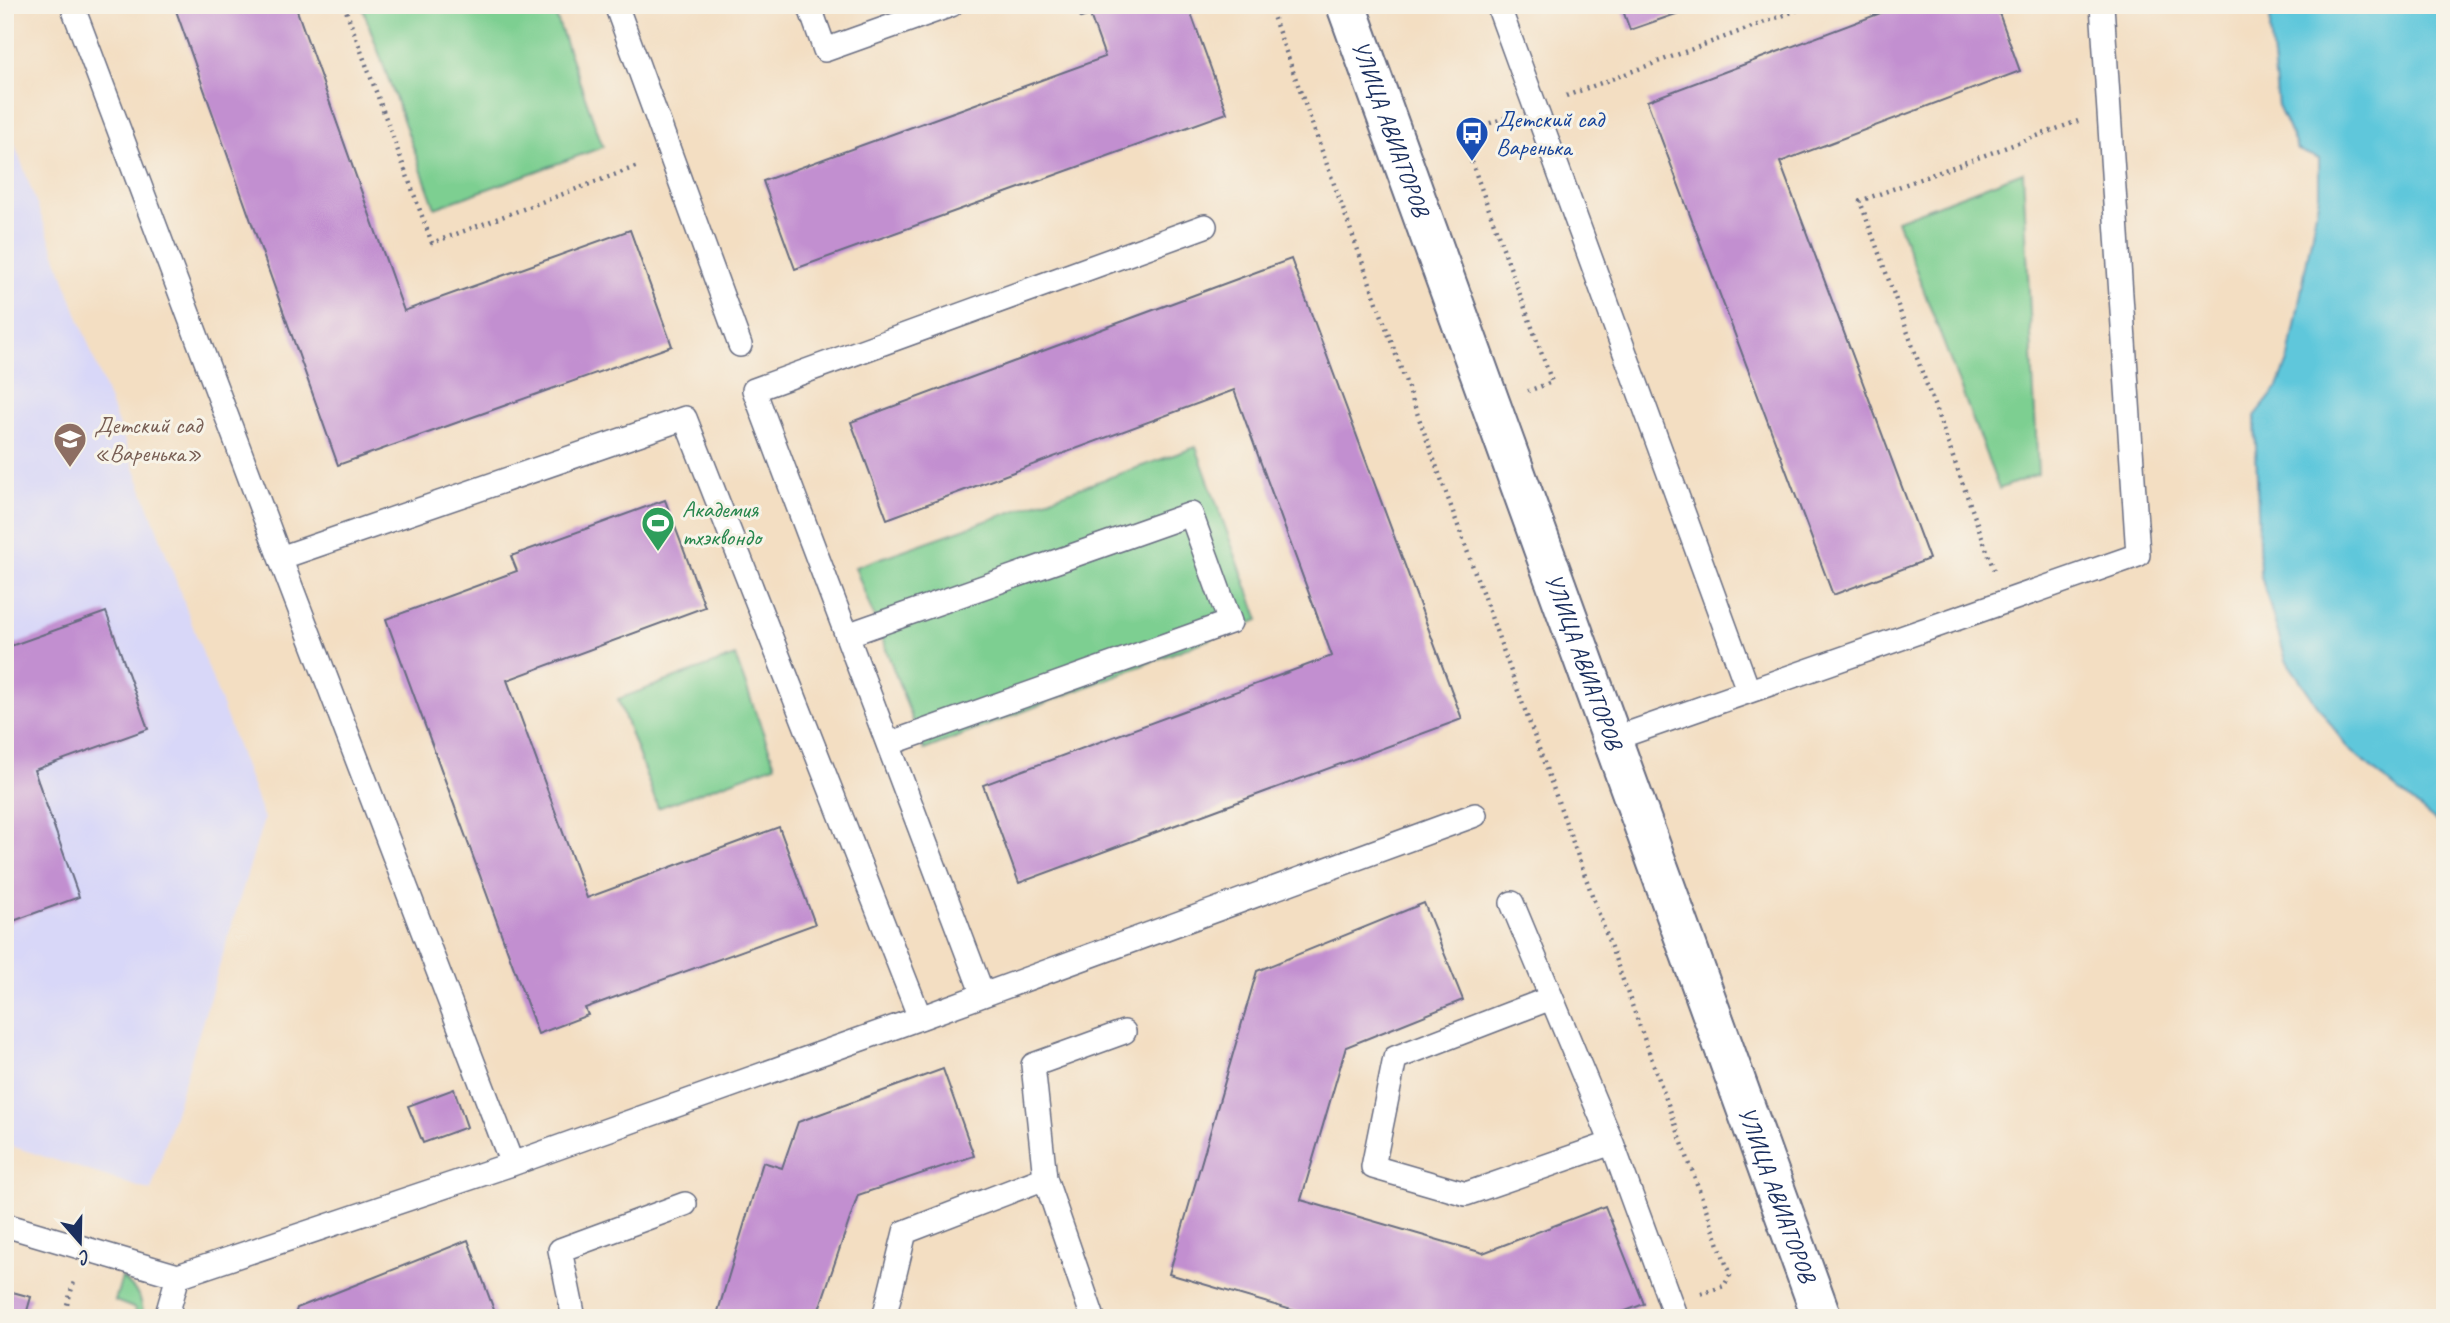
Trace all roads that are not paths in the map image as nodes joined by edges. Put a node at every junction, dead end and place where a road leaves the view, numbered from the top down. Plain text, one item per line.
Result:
1 (72, 5) edge
2 (616, 5) edge
3 (809, 5) edge
4 (951, 5) edge
5 (1346, 5) edge
6 (1498, 5) edge
7 (2102, 5) edge
8 (1205, 226) dead end
9 (740, 345) dead end
10 (280, 558) junction
11 (846, 635) junction
12 (1748, 690) junction
13 (1612, 739) junction
14 (888, 744) junction
15 (1475, 815) dead end
16 (1512, 903) dead end
17 (983, 995) junction
18 (1551, 999) junction
19 (920, 1018) junction
20 (1124, 1032) dead end
21 (1612, 1143) junction
22 (512, 1164) junction
23 (1045, 1178) junction
24 (685, 1204) dead end
25 (5, 1224) edge
26 (178, 1276) junction
27 (166, 1318) edge
28 (574, 1318) edge
29 (884, 1318) edge
30 (1093, 1318) edge
31 (1676, 1318) edge
32 (1822, 1318) edge

1 - 10 lane
2 - 9 lane
3 - 4 lane
5 - 13 street, УЛИЦА АВИАТОРОВ
6 - 12 lane
7 - 12 lane
8 - 11 lane
10 - 19 lane
10 - 22 lane
11 - 14 lane
11 - 14 lane
12 - 13 lane
13 - 32 street, УЛИЦА АВИАТОРОВ
14 - 17 lane
15 - 17 lane
16 - 18 lane
17 - 19 lane
18 - 21 lane
18 - 21 lane
19 - 22 lane
20 - 23 lane
21 - 31 lane
22 - 26 lane
23 - 29 lane
23 - 30 lane
24 - 28 lane
25 - 26 lane
26 - 27 lane

